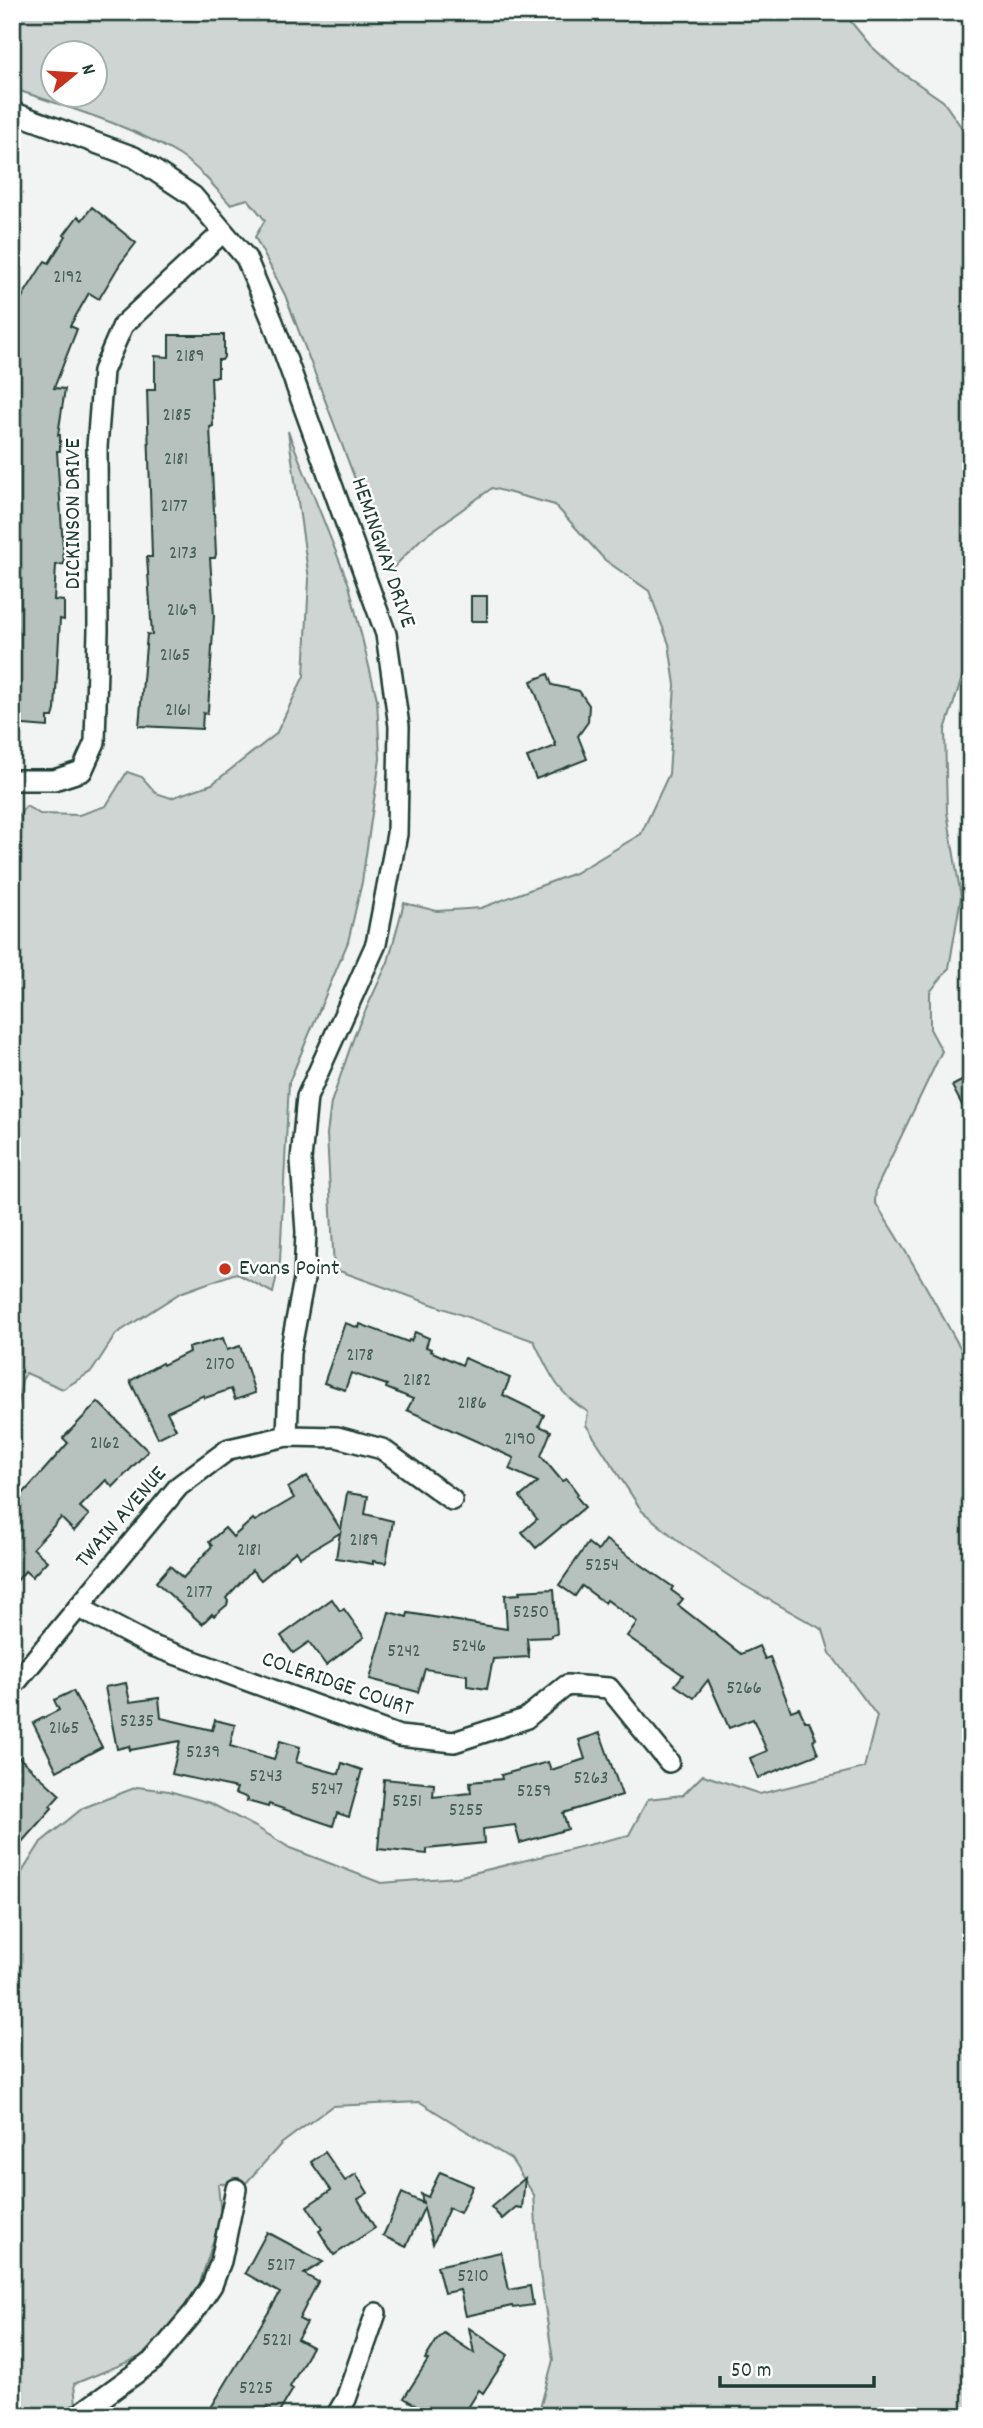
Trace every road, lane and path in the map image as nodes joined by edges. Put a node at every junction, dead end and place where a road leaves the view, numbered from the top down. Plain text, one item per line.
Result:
1 (12, 111) edge
2 (223, 232) junction
3 (12, 780) edge
4 (287, 1436) junction
5 (452, 1500) dead end
6 (78, 1607) junction
7 (12, 1687) edge
8 (669, 1762) dead end
9 (236, 2189) dead end
10 (376, 2313) dead end
11 (77, 2416) edge
12 (336, 2416) edge

1 - 2 street, HEMINGWAY DRIVE
2 - 3 street, DICKINSON DRIVE
2 - 4 street, HEMINGWAY DRIVE
4 - 5 street, TWAIN AVENUE
4 - 6 street, TWAIN AVENUE
6 - 7 street, TWAIN AVENUE
6 - 8 street, COLERIDGE COURT
9 - 11 street
10 - 12 street

